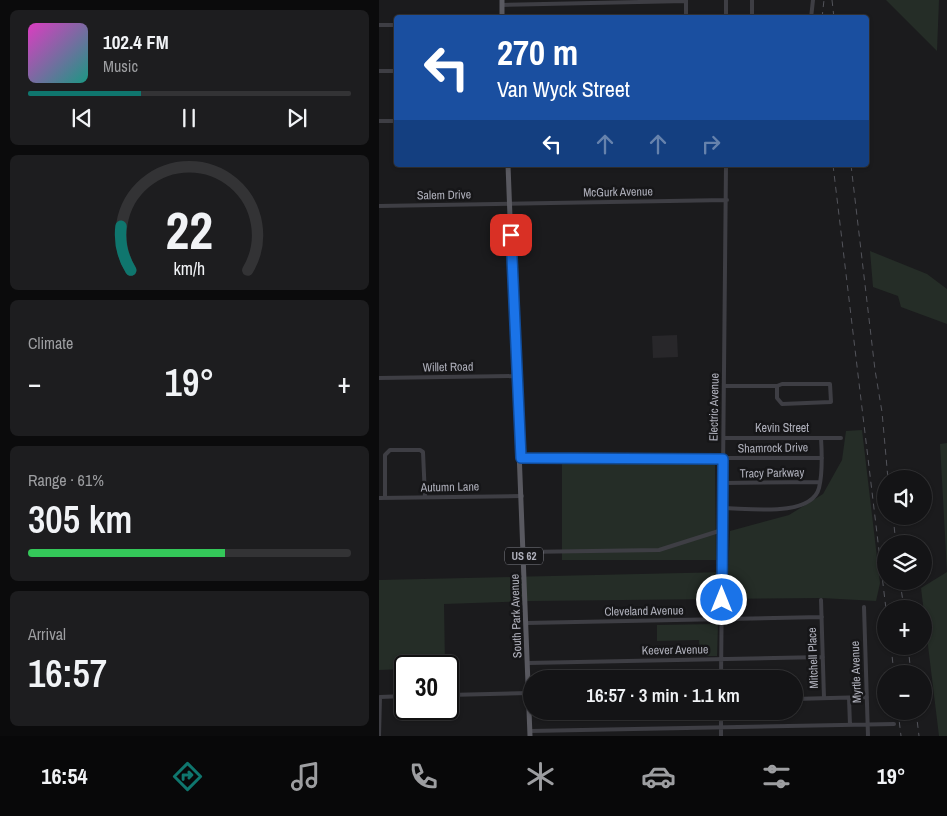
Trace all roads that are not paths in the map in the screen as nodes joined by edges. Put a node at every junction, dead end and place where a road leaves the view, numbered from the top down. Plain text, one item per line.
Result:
1 (725, 0) edge
2 (752, 0) edge
3 (813, 0) edge
4 (686, 1) edge
5 (502, 3) edge
6 (686, 15) edge
7 (725, 15) edge
8 (752, 15) edge
9 (811, 15) edge
10 (394, 25) edge
11 (379, 26) edge
12 (379, 71) edge
13 (394, 71) edge
14 (394, 120) edge
15 (379, 121) edge
16 (508, 167) edge
17 (726, 167) edge
18 (727, 200) junction
19 (509, 204) junction
20 (379, 206) edge
21 (517, 376) junction
22 (379, 378) edge
23 (725, 386) junction
24 (777, 386) junction
25 (724, 438) junction
26 (821, 438) junction
27 (841, 438) dead end
28 (521, 458) junction
29 (822, 458) junction
30 (723, 459) junction
31 (820, 482) junction
32 (724, 483) junction
33 (522, 496) junction
34 (425, 497) junction
35 (379, 498) edge
36 (385, 498) junction
37 (723, 508) junction
38 (722, 530) junction
39 (524, 552) junction
40 (821, 600) dead end
41 (864, 607) dead end
42 (822, 617) junction
43 (722, 619) junction
44 (526, 623) junction
45 (823, 657) junction
46 (721, 659) junction
47 (527, 663) junction
48 (527, 670) edge
49 (721, 670) edge
50 (523, 694) edge
51 (459, 695) edge
52 (394, 696) edge
53 (380, 697) edge
54 (824, 698) junction
55 (849, 698) junction
56 (867, 698) junction
57 (803, 699) edge
58 (530, 720) edge
59 (721, 720) edge
60 (868, 724) junction
61 (894, 724) dead end
62 (850, 725) junction
63 (721, 727) junction
64 (530, 734) edge
65 (379, 736) edge
66 (721, 736) edge
67 (868, 736) edge

1 - 7 street
2 - 8 street
3 - 9 street
4 - 5 street
4 - 6 street
10 - 11 street
12 - 13 street
14 - 15 street
16 - 19 main road, South Park Avenue / US 62
17 - 18 street, Electric Avenue
18 - 19 street, McGurk Avenue
18 - 23 street, Electric Avenue
19 - 20 street, Salem Drive
19 - 21 main road, South Park Avenue / US 62
21 - 22 street, Willet Road
21 - 28 main road, South Park Avenue / US 62
23 - 24 street
23 - 25 street, Electric Avenue
24 - 24 street
25 - 26 street, Kevin Street
25 - 30 street, Electric Avenue
26 - 27 street, Kevin Street
26 - 29 street
28 - 30 street, Shamrock Drive
28 - 33 main road, South Park Avenue / US 62
29 - 30 street, Shamrock Drive
29 - 31 street
30 - 32 street, Electric Avenue
31 - 32 street, Tracy Parkway
31 - 37 street
32 - 37 street, Electric Avenue
33 - 34 street, Autumn Lane
33 - 39 main road, South Park Avenue / US 62
34 - 36 street, Autumn Lane
34 - 36 street
35 - 36 street, Autumn Lane
37 - 38 street, Electric Avenue
38 - 39 street
38 - 43 street, Electric Avenue
39 - 44 main road, South Park Avenue / US 62
40 - 42 street, Mitchell Place
41 - 56 street, Myrtle Avenue
42 - 43 street, Cleveland Avenue
42 - 45 street, Mitchell Place
43 - 44 street, Cleveland Avenue
43 - 46 street, Electric Avenue
44 - 47 main road, South Park Avenue / US 62
45 - 46 street, Keever Avenue
45 - 54 street, Mitchell Place
46 - 47 street, Keever Avenue
46 - 49 street, Electric Avenue
47 - 48 main road, South Park Avenue / US 62
50 - 51 street
52 - 53 street
53 - 65 street
54 - 55 street
54 - 57 street
55 - 56 street
55 - 62 street
56 - 60 street, Myrtle Avenue
58 - 64 main road, South Park Avenue / US 62
59 - 63 street
60 - 61 street
60 - 62 street
60 - 67 street, Myrtle Avenue
62 - 63 street
63 - 64 street
63 - 66 street

